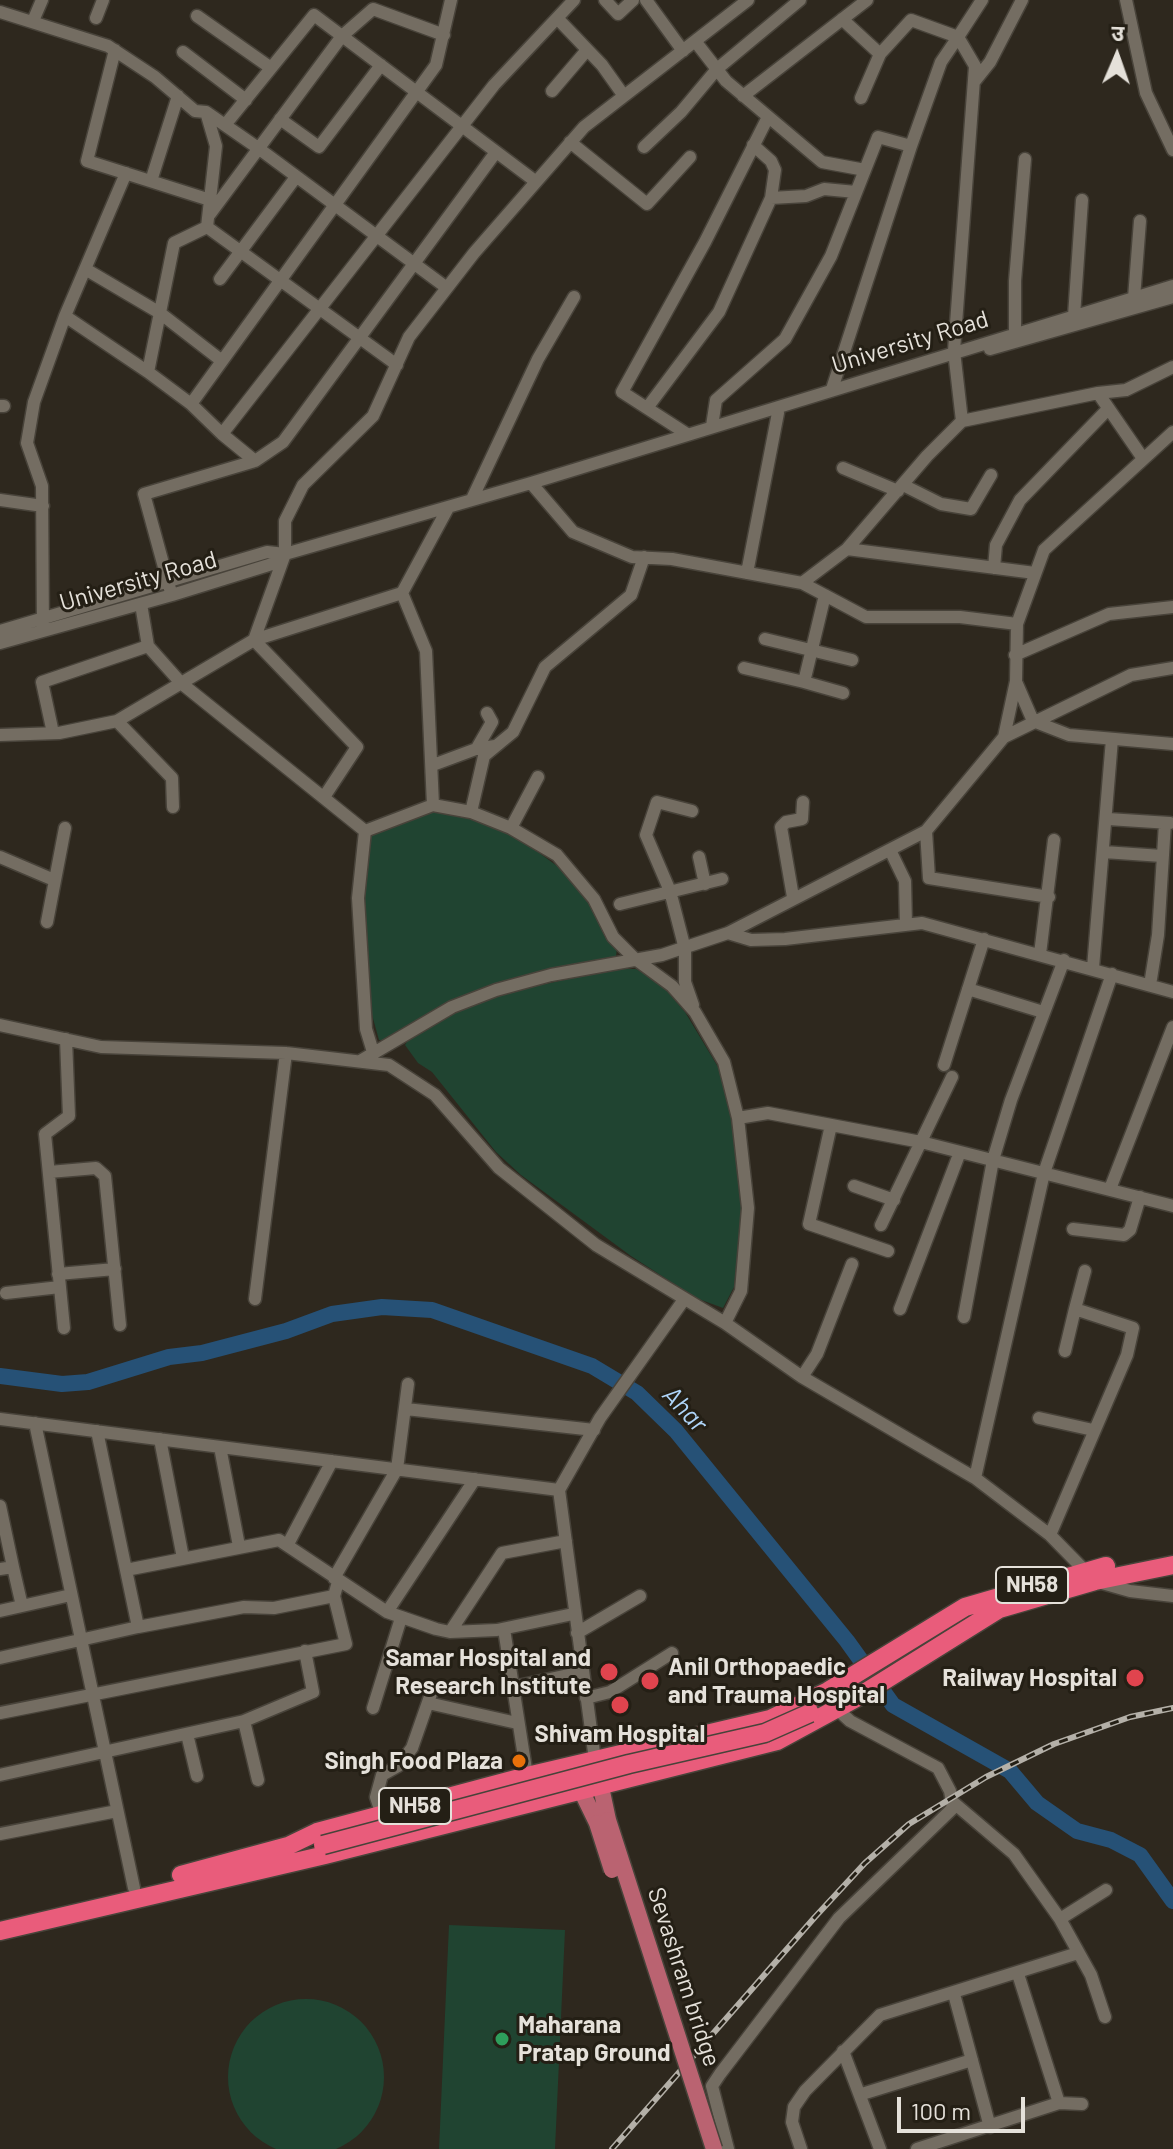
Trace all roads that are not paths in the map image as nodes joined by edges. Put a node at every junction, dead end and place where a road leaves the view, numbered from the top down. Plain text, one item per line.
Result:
1 (42, 0) edge
2 (103, 0) edge
3 (451, 0) edge
4 (574, 0) edge
5 (605, 0) edge
6 (633, 0) edge
7 (646, 0) edge
8 (748, 0) edge
9 (800, 0) edge
10 (867, 0) edge
11 (982, 0) edge
12 (1022, 0) edge
13 (1126, 0) edge
14 (1134, 0) edge
15 (0, 12) edge
16 (197, 16) dead end
17 (96, 18) dead end
18 (557, 18) junction
19 (842, 19) junction
20 (33, 21) junction
21 (444, 35) junction
22 (342, 36) junction
23 (958, 37) junction
24 (695, 41) junction
25 (115, 50) junction
26 (587, 50) junction
27 (683, 51) junction
28 (183, 52) dead end
29 (880, 54) junction
30 (381, 65) junction
31 (271, 68) junction
32 (717, 69) junction
33 (974, 82) junction
34 (552, 91) dead end
35 (418, 93) junction
36 (178, 96) junction
37 (624, 96) junction
38 (743, 96) junction
39 (861, 98) dead end
40 (246, 100) junction
41 (206, 112) junction
42 (768, 117) junction
43 (280, 119) junction
44 (225, 125) junction
45 (463, 127) junction
46 (1173, 134) edge
47 (570, 142) junction
48 (753, 145) junction
49 (911, 146) junction
50 (644, 147) dead end
51 (258, 148) junction
52 (1173, 150) edge
53 (496, 152) junction
54 (690, 157) dead end
55 (1025, 159) dead end
56 (865, 170) junction
57 (126, 173) junction
58 (296, 177) junction
59 (151, 181) junction
60 (535, 181) junction
61 (856, 192) junction
62 (771, 198) junction
63 (210, 200) junction
64 (1082, 200) dead end
65 (333, 204) junction
66 (1140, 221) dead end
67 (208, 222) junction
68 (375, 235) junction
69 (240, 252) junction
70 (412, 263) junction
71 (87, 270) junction
72 (220, 279) dead end
73 (280, 280) junction
74 (1173, 286) edge
75 (447, 288) junction
76 (574, 297) dead end
77 (1173, 297) edge
78 (1134, 298) junction
79 (319, 308) junction
80 (160, 313) junction
81 (65, 316) junction
82 (1074, 316) junction
83 (1015, 333) junction
84 (358, 336) junction
85 (954, 355) junction
86 (222, 361) junction
87 (397, 365) junction
88 (1173, 367) edge
89 (148, 372) junction
90 (832, 389) junction
91 (1098, 393) junction
92 (191, 404) junction
93 (647, 408) junction
94 (1108, 409) junction
95 (778, 413) junction
96 (962, 421) junction
97 (712, 426) junction
98 (1173, 432) edge
99 (222, 434) junction
100 (687, 434) junction
101 (661, 444) junction
102 (1142, 457) junction
103 (255, 461) junction
104 (843, 468) dead end
105 (991, 475) dead end
106 (531, 483) junction
107 (901, 488) junction
108 (472, 499) junction
109 (0, 500) edge
110 (43, 506) junction
111 (448, 508) junction
112 (847, 549) junction
113 (285, 554) junction
114 (644, 557) junction
115 (994, 568) junction
116 (747, 573) junction
117 (1035, 573) junction
118 (802, 583) junction
119 (170, 589) junction
120 (402, 593) junction
121 (825, 595) junction
122 (141, 604) junction
123 (1173, 607) edge
124 (1017, 624) junction
125 (42, 625) junction
126 (0, 631) edge
127 (765, 639) dead end
128 (254, 640) junction
129 (0, 643) edge
130 (148, 646) junction
131 (812, 650) junction
132 (1015, 655) junction
133 (852, 660) dead end
134 (744, 668) dead end
135 (1173, 668) edge
136 (1016, 681) junction
137 (804, 682) junction
138 (181, 683) junction
139 (843, 693) dead end
140 (487, 713) dead end
141 (117, 721) junction
142 (1033, 721) junction
143 (53, 733) junction
144 (0, 735) edge
145 (1004, 737) junction
146 (1112, 739) junction
147 (1173, 744) edge
148 (497, 745) junction
149 (477, 748) junction
150 (433, 765) junction
151 (538, 777) dead end
152 (324, 797) junction
153 (803, 802) dead end
154 (433, 805) junction
155 (173, 807) dead end
156 (692, 811) dead end
157 (471, 812) junction
158 (1108, 819) junction
159 (1169, 823) edge
160 (65, 828) dead end
161 (511, 828) junction
162 (365, 831) junction
163 (926, 831) junction
164 (1054, 840) dead end
165 (890, 850) junction
166 (1104, 852) junction
167 (1162, 856) junction
168 (0, 857) edge
169 (699, 857) dead end
170 (722, 879) dead end
171 (54, 880) junction
172 (1167, 880) edge
173 (705, 884) junction
174 (670, 891) junction
175 (793, 897) junction
176 (1049, 897) junction
177 (620, 904) dead end
178 (47, 922) dead end
179 (906, 925) junction
180 (728, 933) junction
181 (1158, 935) junction
182 (1173, 935) edge
183 (984, 939) junction
184 (685, 949) junction
185 (1040, 954) junction
186 (634, 958) junction
187 (1064, 960) junction
188 (1093, 968) junction
189 (1112, 974) junction
190 (1150, 985) junction
191 (968, 989) junction
192 (1173, 992) edge
193 (695, 1012) junction
194 (1043, 1012) junction
195 (0, 1025) edge
196 (1173, 1027) edge
197 (66, 1039) junction
198 (286, 1053) junction
199 (368, 1056) junction
200 (944, 1065) dead end
201 (952, 1077) dead end
202 (738, 1118) junction
203 (831, 1125) junction
204 (921, 1142) junction
205 (960, 1152) junction
206 (993, 1160) junction
207 (49, 1172) junction
208 (1044, 1173) junction
209 (854, 1186) dead end
210 (1110, 1189) junction
211 (1140, 1197) junction
212 (894, 1200) junction
213 (1173, 1206) edge
214 (881, 1225) dead end
215 (1073, 1229) dead end
216 (888, 1251) dead end
217 (852, 1264) dead end
218 (115, 1269) junction
219 (1085, 1271) dead end
220 (59, 1281) junction
221 (6, 1293) dead end
222 (255, 1299) dead end
223 (683, 1301) junction
224 (900, 1309) dead end
225 (1075, 1309) junction
226 (964, 1317) dead end
227 (725, 1323) junction
228 (120, 1325) dead end
229 (64, 1328) dead end
230 (1065, 1351) dead end
231 (802, 1377) junction
232 (408, 1384) dead end
233 (406, 1409) junction
234 (1039, 1418) dead end
235 (0, 1419) edge
236 (35, 1423) junction
237 (597, 1424) junction
238 (1093, 1430) junction
239 (97, 1431) junction
240 (160, 1439) junction
241 (220, 1447) junction
242 (332, 1461) junction
243 (397, 1469) junction
244 (975, 1478) junction
245 (475, 1479) junction
246 (559, 1490) junction
247 (0, 1512) edge
248 (1050, 1535) junction
249 (566, 1541) junction
250 (288, 1544) junction
251 (239, 1546) junction
252 (183, 1558) junction
253 (1173, 1565) edge
254 (6, 1568) edge
255 (126, 1570) junction
256 (1089, 1576) junction
257 (336, 1580) junction
258 (71, 1595) junction
259 (334, 1596) junction
260 (640, 1596) dead end
261 (1173, 1596) edge
262 (22, 1606) junction
263 (0, 1611) edge
264 (387, 1612) junction
265 (573, 1614) junction
266 (401, 1618) junction
267 (138, 1627) junction
268 (504, 1629) junction
269 (450, 1632) junction
270 (577, 1633) junction
271 (82, 1639) junction
272 (305, 1651) junction
273 (672, 1653) dead end
274 (0, 1658) edge
275 (582, 1672) junction
276 (513, 1687) junction
277 (433, 1688) dead end
278 (95, 1694) junction
279 (586, 1698) junction
280 (832, 1700) junction
281 (428, 1703) junction
282 (373, 1708) dead end
283 (0, 1713) edge
284 (244, 1721) junction
285 (517, 1723) junction
286 (187, 1734) junction
287 (106, 1753) junction
288 (595, 1760) junction
289 (569, 1767) junction
290 (0, 1775) edge
291 (197, 1776) dead end
292 (527, 1776) junction
293 (636, 1776) junction
294 (258, 1780) dead end
295 (601, 1785) junction
296 (582, 1791) junction
297 (548, 1799) junction
298 (954, 1803) junction
299 (117, 1811) junction
300 (382, 1815) junction
301 (602, 1822) junction
302 (0, 1834) edge
303 (291, 1853) junction
304 (1106, 1890) dead end
305 (135, 1892) junction
306 (1060, 1919) junction
307 (0, 1920) edge
308 (0, 1931) edge
309 (1078, 1953) junction
310 (1018, 1974) junction
311 (954, 1994) junction
312 (1105, 2017) dead end
313 (843, 2051) junction
314 (972, 2060) junction
315 (862, 2094) junction
316 (1059, 2103) junction
317 (1082, 2104) dead end
318 (990, 2127) junction
319 (704, 2149) edge
320 (714, 2149) edge
321 (728, 2149) edge
322 (801, 2149) edge
323 (880, 2149) edge
324 (917, 2149) edge

1 - 20 street
2 - 17 street
3 - 21 street
4 - 18 street
5 - 6 street
7 - 27 street
8 - 24 street
9 - 32 street
10 - 19 street
11 - 23 street
12 - 33 street
13 - 52 street
14 - 46 street
15 - 20 street
16 - 31 street
18 - 26 street
18 - 45 street
19 - 29 street
19 - 38 street
20 - 25 street
21 - 22 street
21 - 35 street
22 - 30 street
22 - 31 street
22 - 43 street
23 - 29 street
23 - 33 street
23 - 49 street
24 - 27 street
24 - 32 street
25 - 36 street
25 - 57 street
26 - 34 street
26 - 37 street
27 - 37 street
28 - 40 street
29 - 39 street
30 - 35 street
30 - 43 street
31 - 40 street
32 - 38 street
32 - 50 street
33 - 85 street
35 - 45 street
35 - 65 street
36 - 41 street
36 - 59 street
37 - 47 street
38 - 42 street
40 - 44 street
41 - 44 street
41 - 63 street
42 - 48 street
42 - 56 street
43 - 51 street
44 - 51 street
45 - 53 street
45 - 68 street
47 - 54 street
47 - 60 street
48 - 62 street
48 - 93 street
49 - 56 street
49 - 90 street
51 - 58 street
51 - 67 street
53 - 60 street
53 - 70 street
55 - 83 street
56 - 61 street
57 - 59 street
57 - 71 street
58 - 65 street
58 - 69 street
59 - 63 street
60 - 75 street
61 - 62 street
61 - 97 street
62 - 93 street
63 - 67 street
64 - 82 street
65 - 68 street
65 - 73 street
66 - 78 street
67 - 69 street
67 - 80 street
68 - 70 street
68 - 79 street
69 - 72 street
69 - 73 street
70 - 75 street
70 - 84 street
71 - 80 street
71 - 81 street
73 - 79 street
73 - 86 street
74 - 78 street, University Road
75 - 87 street
76 - 108 street
77 - 85 street, University Road
78 - 82 street, University Road
79 - 84 street
79 - 99 street
80 - 86 street
80 - 89 street
81 - 89 street
81 - 110 street
82 - 83 street, University Road
83 - 85 street, University Road
84 - 87 street
84 - 103 street
85 - 90 street, University Road
85 - 95 street, University Road
85 - 96 street
86 - 92 street
87 - 113 street
88 - 91 street
89 - 92 street
90 - 97 street, University Road
91 - 94 street
91 - 96 street
92 - 99 street
93 - 100 street
94 - 102 street
94 - 115 street
95 - 101 street, University Road
95 - 116 street
96 - 107 street
97 - 100 street, University Road
98 - 102 street
99 - 103 street
100 - 101 street, University Road
101 - 106 street, University Road
102 - 117 street
103 - 119 street
104 - 107 street
105 - 107 street
106 - 108 street, University Road
106 - 114 street
107 - 112 street
108 - 111 street, University Road
109 - 110 street
110 - 125 street
111 - 113 street, University Road
111 - 120 street
112 - 115 street
112 - 118 street
113 - 119 street, University Road
113 - 128 street
114 - 116 street
114 - 148 street
115 - 117 street
116 - 118 street
117 - 124 street
118 - 121 street
119 - 122 street, University Road
119 - 125 street, University Road
120 - 128 street
120 - 150 street
121 - 124 street
121 - 131 street
122 - 125 street, University Road
122 - 130 street
123 - 132 street
124 - 132 street
125 - 126 street, University Road
125 - 129 street, University Road
127 - 131 street
128 - 138 street
128 - 152 street
130 - 138 street
130 - 143 street
131 - 133 street
131 - 137 street
132 - 136 street
134 - 137 street
135 - 142 street
136 - 142 street
136 - 145 street
137 - 139 street
138 - 141 street
138 - 152 street
140 - 149 street
141 - 143 street
141 - 155 street
142 - 145 street
142 - 146 street
143 - 144 street
145 - 163 street
146 - 147 street
146 - 158 street
148 - 149 street
148 - 157 street
149 - 150 street
150 - 154 street
151 - 161 street
152 - 162 street
153 - 175 street
154 - 157 street
154 - 162 street
156 - 174 street
157 - 161 street
158 - 159 street
158 - 166 street
159 - 167 street
160 - 171 street
161 - 186 street
162 - 199 street
163 - 165 street
163 - 176 street
164 - 176 street
165 - 175 street
165 - 179 street
166 - 167 street
166 - 188 street
167 - 172 street
168 - 171 street
169 - 173 street
170 - 173 street
171 - 178 street
172 - 181 street
173 - 174 street
174 - 177 street
174 - 184 street
175 - 180 street
176 - 185 street
179 - 180 street
179 - 183 street
180 - 184 street
181 - 182 street
181 - 190 street
183 - 185 street
183 - 191 street
184 - 186 street
184 - 193 street
185 - 187 street
186 - 193 street
186 - 199 street
187 - 188 street
187 - 194 street
188 - 189 street
189 - 190 street
189 - 208 street
190 - 192 street
191 - 194 street
191 - 200 street
193 - 202 street
194 - 206 street
195 - 197 street
196 - 210 street
197 - 198 street
197 - 207 street
198 - 199 street
198 - 222 street
199 - 223 street
201 - 204 street
202 - 203 street
202 - 227 street
203 - 204 street
203 - 216 street
204 - 205 street
204 - 212 street
205 - 206 street
205 - 224 street
206 - 208 street
206 - 226 street
207 - 218 street
207 - 220 street
208 - 210 street
208 - 244 street
209 - 212 street
210 - 211 street
211 - 213 street
211 - 215 street
212 - 214 street
217 - 231 street
218 - 220 street
218 - 228 street
219 - 225 street
220 - 221 street
220 - 229 street
223 - 227 street
223 - 237 street
225 - 230 street
225 - 238 street
227 - 231 street
231 - 244 street
232 - 233 street
233 - 237 street
233 - 243 street
234 - 238 street
235 - 236 street
236 - 239 street
236 - 258 street
237 - 246 street
238 - 248 street
239 - 240 street
239 - 255 street
240 - 241 street
240 - 252 street
241 - 242 street
241 - 251 street
242 - 243 street
242 - 250 street
243 - 245 street
243 - 257 street
244 - 248 street
245 - 246 street
245 - 264 street
246 - 249 street
247 - 254 street
248 - 256 street
249 - 265 street
249 - 269 street
250 - 251 street
250 - 257 street
251 - 252 street
252 - 255 street
253 - 256 highway, NH58
254 - 262 street
255 - 267 street
256 - 261 street
256 - 280 highway, NH58
256 - 280 highway, NH58
257 - 259 street
257 - 264 street
258 - 262 street
258 - 271 street
259 - 267 street
259 - 272 street
260 - 270 street
262 - 263 street
264 - 266 street
265 - 268 street
265 - 270 street
266 - 269 street
266 - 282 street
267 - 271 street
268 - 269 street
268 - 276 street
270 - 275 street
271 - 274 street
271 - 278 street
272 - 278 street
272 - 284 street
273 - 279 street
275 - 276 street
275 - 279 street
276 - 285 street
277 - 281 street
278 - 283 street
278 - 287 street
279 - 288 street
280 - 288 highway, NH58
280 - 293 highway, NH58
280 - 298 street
280 - 303 highway, bridge
281 - 285 street
281 - 300 street
284 - 286 street
284 - 294 street
285 - 292 street
286 - 287 street
286 - 291 street
287 - 290 street
287 - 299 street
288 - 289 highway, NH58
288 - 295 main road
289 - 292 highway, NH58
289 - 296 main road
292 - 300 highway, NH58
293 - 295 highway, NH58
293 - 301 main road
295 - 296 highway, NH58
295 - 301 main road
296 - 297 highway, NH58
296 - 301 main road
297 - 301 main road
297 - 303 highway, NH58
298 - 306 street
298 - 321 street
299 - 302 street
299 - 305 street
300 - 303 highway, NH58
301 - 319 main road, Sevashram bridge, bridge
301 - 320 main road, Sevashram bridge, bridge
303 - 305 highway, NH58
304 - 306 street
305 - 307 highway, NH58
305 - 308 highway, NH58
306 - 309 street
309 - 310 street
309 - 312 street
310 - 311 street
310 - 316 street
311 - 313 street
311 - 314 street
313 - 315 street
313 - 322 street
314 - 315 street
314 - 318 street
315 - 323 street
316 - 317 street
316 - 318 street
318 - 324 street

